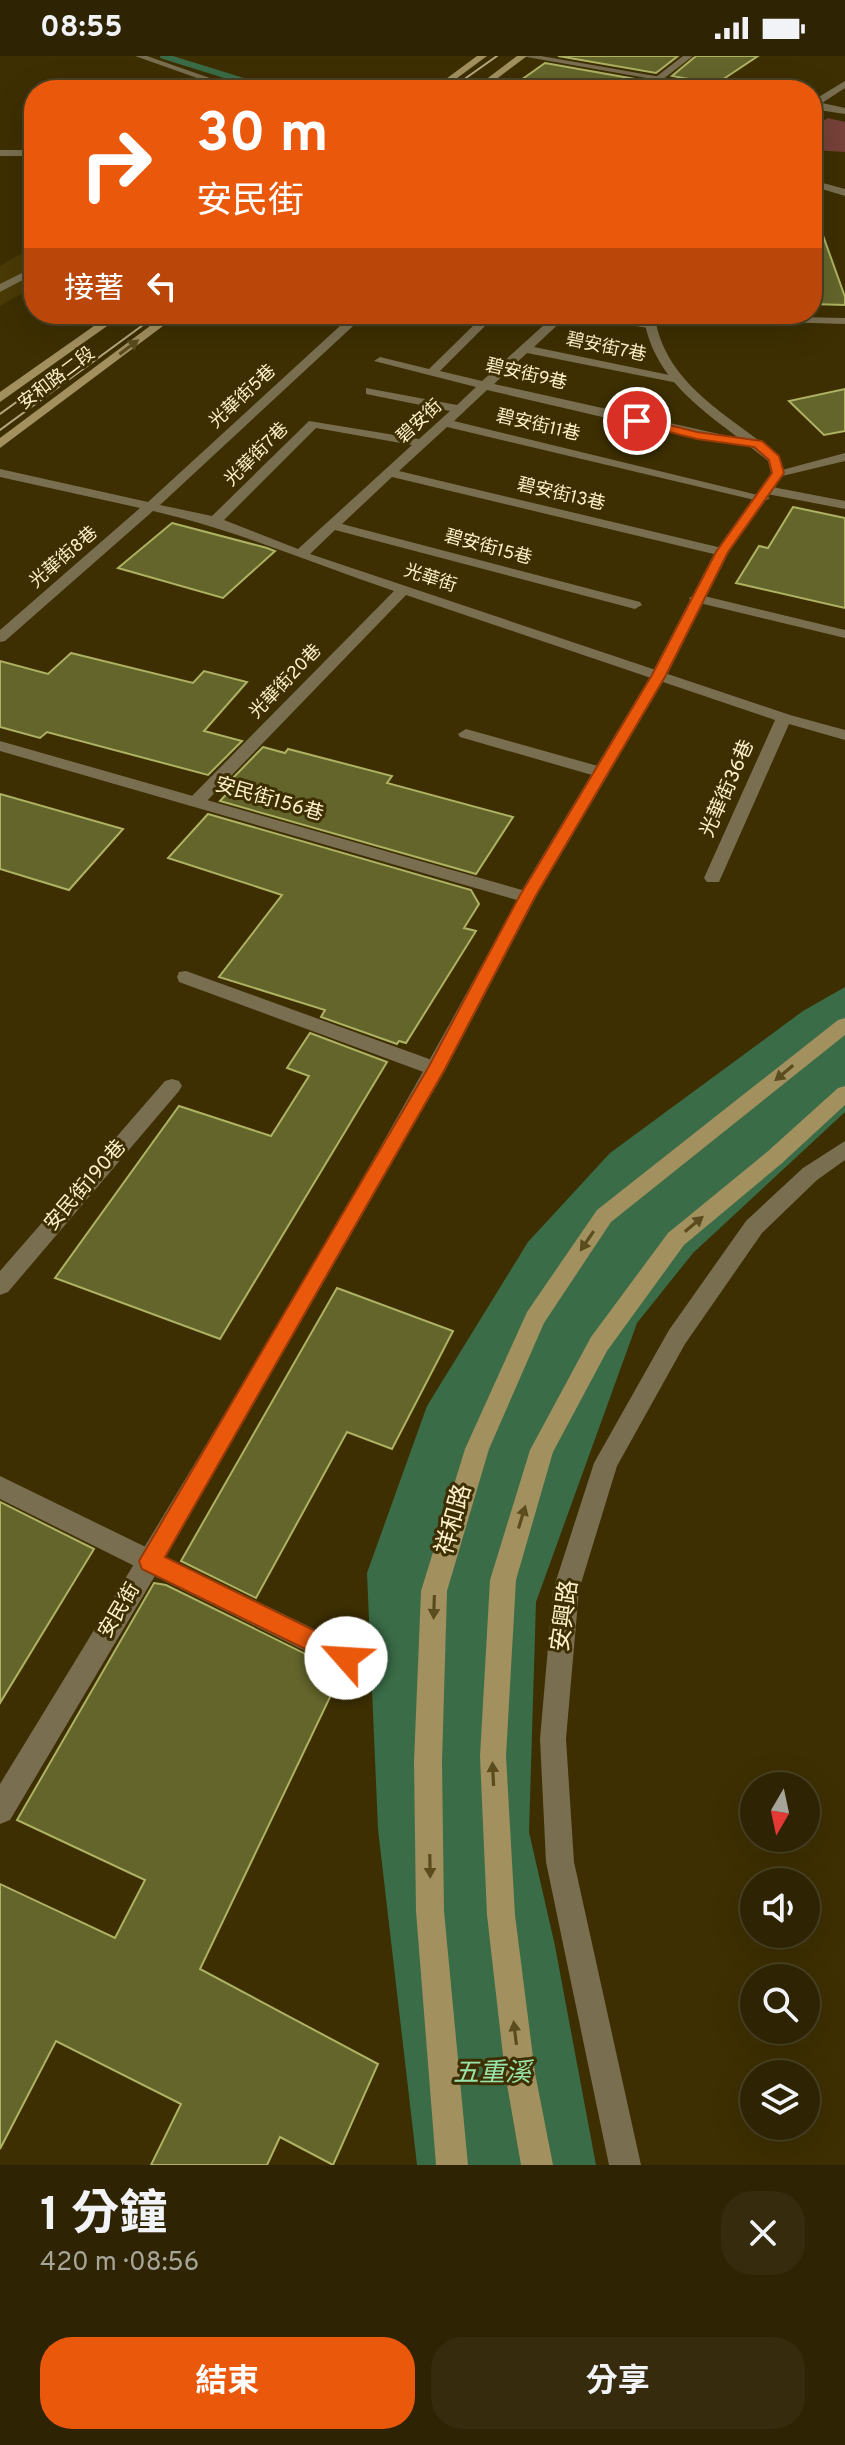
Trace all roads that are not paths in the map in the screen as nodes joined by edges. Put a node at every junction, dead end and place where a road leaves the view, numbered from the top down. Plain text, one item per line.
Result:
1 (139, 56) edge
2 (483, 56) edge
3 (524, 56) edge
4 (689, 56) edge
5 (660, 78) junction
6 (210, 80) edge
7 (449, 80) edge
8 (490, 80) edge
9 (657, 80) edge
10 (672, 80) edge
11 (845, 84) edge
12 (822, 99) edge
13 (822, 107) edge
14 (845, 111) edge
15 (0, 153) edge
16 (24, 153) edge
17 (822, 185) edge
18 (845, 193) edge
19 (24, 276) edge
20 (0, 289) edge
21 (822, 321) edge
22 (845, 321) edge
23 (104, 324) edge
24 (160, 324) edge
25 (349, 324) edge
26 (481, 324) edge
27 (552, 324) edge
28 (650, 324) edge
29 (525, 349) junction
30 (380, 361) dead end
31 (433, 372) junction
32 (679, 381) junction
33 (488, 384) junction
34 (370, 391) dead end
35 (0, 398) edge
36 (460, 409) junction
37 (446, 423) junction
38 (422, 443) junction
39 (0, 444) edge
40 (758, 444) junction
41 (845, 457) edge
42 (0, 473) edge
43 (391, 473) junction
44 (778, 473) junction
45 (765, 494) junction
46 (845, 505) edge
47 (151, 506) junction
48 (215, 521) junction
49 (332, 525) junction
50 (722, 552) junction
51 (300, 555) junction
52 (403, 590) junction
53 (696, 598) junction
54 (635, 605) dead end
55 (845, 634) edge
56 (0, 638) edge
57 (659, 675) junction
58 (784, 718) junction
59 (466, 734) dead end
60 (845, 735) edge
61 (0, 746) edge
62 (599, 772) junction
63 (196, 802) junction
64 (713, 878) dead end
65 (527, 897) junction
66 (186, 977) dead end
67 (845, 1025) edge
68 (436, 1069) junction
69 (172, 1086) dead end
70 (845, 1093) edge
71 (845, 1149) edge
72 (0, 1286) edge
73 (0, 1487) edge
74 (150, 1561) junction
75 (346, 1658) dead end
76 (0, 1810) edge
77 (452, 2165) edge
78 (537, 2165) edge
79 (625, 2165) edge

1 - 6 street
2 - 7 main road
3 - 5 street
3 - 8 main road
4 - 5 street
5 - 9 street
5 - 10 street
11 - 12 street
13 - 14 street
15 - 16 street
17 - 18 street
19 - 20 street
21 - 22 street
23 - 35 main road, 安和路二段
39 -> 24 main road, 安和路二段
25 - 47 street, 光華街5巷
26 - 31 street
27 - 29 street, 碧安街
28 - 32 street
29 - 32 street, 碧安街7巷
29 - 33 street, 碧安街
30 - 31 street, 碧安街9巷
31 - 33 street, 碧安街9巷
32 - 40 street
33 - 36 street, 碧安街
33 - 40 street, 碧安街9巷
34 - 36 street
36 - 37 street, 碧安街
37 - 38 street, 碧安街
37 - 45 street, 碧安街11巷
38 - 43 street, 碧安街
38 - 48 street, 光華街7巷
40 - 44 street
41 - 44 street
42 - 47 street, 光華街
43 - 49 street, 碧安街
43 - 50 street, 碧安街13巷
44 - 45 street, 安民街
45 - 46 street, 碧安街11巷
45 - 50 street, 安民街
47 - 48 street, 光華街
47 - 56 street, 光華街8巷
48 - 51 street, 光華街
49 - 51 street, 碧安街
49 - 54 street, 碧安街15巷
50 - 53 street, 安民街
51 - 52 street, 光華街
52 - 57 street, 光華街
52 - 63 street, 光華街20巷
53 - 55 street
53 - 57 street, 安民街
57 - 58 street, 光華街
57 - 62 street, 安民街
58 - 60 street, 光華街
58 - 64 street, 光華街36巷
59 - 62 street
61 - 63 street, 安民街156巷
62 - 65 street, 安民街
63 - 65 street, 安民街156巷
65 - 68 street, 安民街
66 - 68 street
67 -> 77 main road, 祥和路
68 - 74 street, 安民街
69 - 72 street, 安民街190巷
78 -> 70 main road
71 - 79 street, 安興路
73 - 74 street
74 - 75 street
74 - 76 street, 安民街

